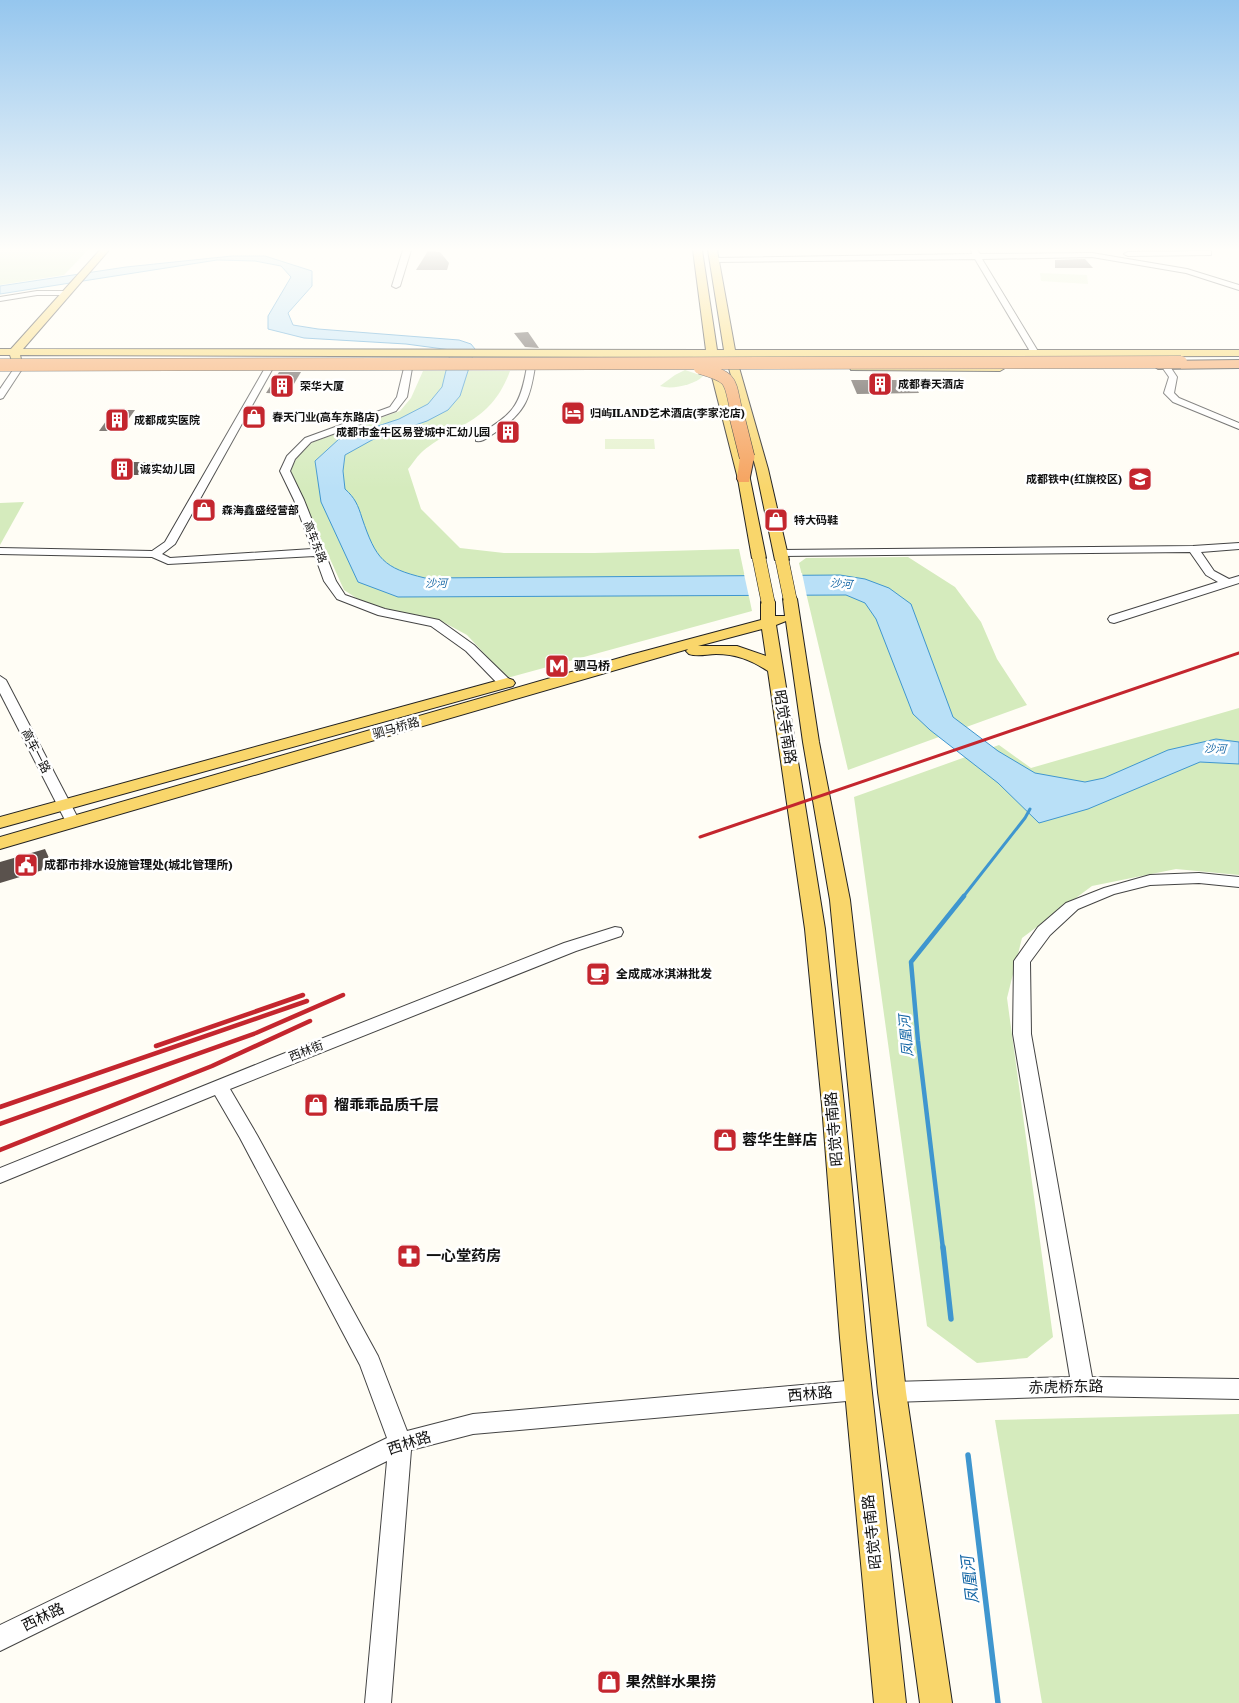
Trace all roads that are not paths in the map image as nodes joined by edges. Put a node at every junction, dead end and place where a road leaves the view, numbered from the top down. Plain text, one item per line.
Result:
1 (34, 329) edge
2 (709, 329) edge
3 (726, 329) edge
4 (1021, 329) edge
5 (0, 352) edge
6 (14, 352) junction
7 (713, 352) junction
8 (731, 352) junction
9 (1035, 353) junction
10 (428, 354) joint
11 (484, 354) joint
12 (1239, 354) edge
13 (0, 357) edge
14 (154, 357) junction
15 (555, 364) junction
16 (1239, 364) edge
17 (531, 366) junction
18 (714, 366) junction
19 (733, 366) junction
20 (0, 367) edge
21 (424, 367) joint
22 (490, 367) joint
23 (800, 367) junction
24 (1166, 367) junction
25 (269, 368) junction
26 (408, 368) junction
27 (18, 369) junction
28 (0, 396) edge
29 (1239, 426) edge
30 (479, 438) dead end
31 (744, 479) junction
32 (1239, 546) edge
33 (1193, 549) junction
34 (0, 551) edge
35 (318, 552) junction
36 (154, 554) junction
37 (782, 557) junction
38 (1234, 581) edge
39 (779, 609) junction
40 (1114, 619) dead end
41 (636, 658) junction
42 (776, 669) junction
43 (0, 680) edge
44 (505, 683) junction
45 (64, 805) junction
46 (73, 822) junction
47 (0, 823) edge
48 (0, 843) edge
49 (1239, 882) edge
50 (615, 932) dead end
51 (219, 1086) junction
52 (0, 1176) edge
53 (1083, 1386) junction
54 (1239, 1389) edge
55 (858, 1390) junction
56 (892, 1392) junction
57 (400, 1443) junction
58 (0, 1638) edge
59 (378, 1703) edge
60 (890, 1703) edge
61 (936, 1703) edge

1 - 6 main road
2 - 7 main road, 昭觉寺南路
3 - 8 main road
4 - 9 street
5 - 6 main road
5 - 14 highway
6 - 10 main road
6 - 27 main road
7 - 8 main road
7 - 11 main road
7 - 18 main road, 昭觉寺南路
8 - 9 main road
8 - 19 main road
9 - 12 main road
10 - 11 main road
12 - 14 highway
13 - 14 highway
15 - 16 highway, bridge
15 - 20 highway, bridge
15 - 31 highway, bridge
16 - 23 highway, bridge
16 - 24 main road
17 - 18 main road
17 - 22 main road
17 - 30 street
18 - 19 main road
18 - 31 main road, 昭觉寺南路
19 - 23 main road
19 - 37 main road
20 - 27 main road
21 - 22 main road, bridge
21 - 26 main road
23 - 24 main road
24 - 29 street
25 - 26 main road
25 - 27 main road
25 - 36 street
26 - 35 street, 高车东路
27 - 28 street
31 - 39 main road, 昭觉寺南路, bridge
32 - 33 street
33 - 37 street
33 - 38 street
34 - 36 street
35 - 36 street
35 - 44 street, 高车东路
37 - 39 main road, bridge
38 - 40 street
39 - 41 main road, 驷马桥路
39 - 42 main road, 昭觉寺南路
39 - 44 main road, 驷马桥路
39 - 56 main road, 昭觉寺南路
41 - 42 main road
41 - 46 main road, 驷马桥路
42 - 55 main road, 昭觉寺南路
43 - 45 street, 高车一路
44 - 45 main road, 驷马桥路
45 - 46 street, 高车一路
45 - 47 main road, 驷马桥路
46 - 48 main road, 驷马桥路
49 - 53 street
50 - 51 street, 西林街
51 - 52 street, 西林街
51 - 57 street
53 - 54 street, 赤虎桥东路
53 - 56 street, 赤虎桥东路
55 - 57 street, 西林路
55 - 60 main road, 昭觉寺南路
56 - 61 main road, 昭觉寺南路
57 - 58 street, 西林路
57 - 59 street

